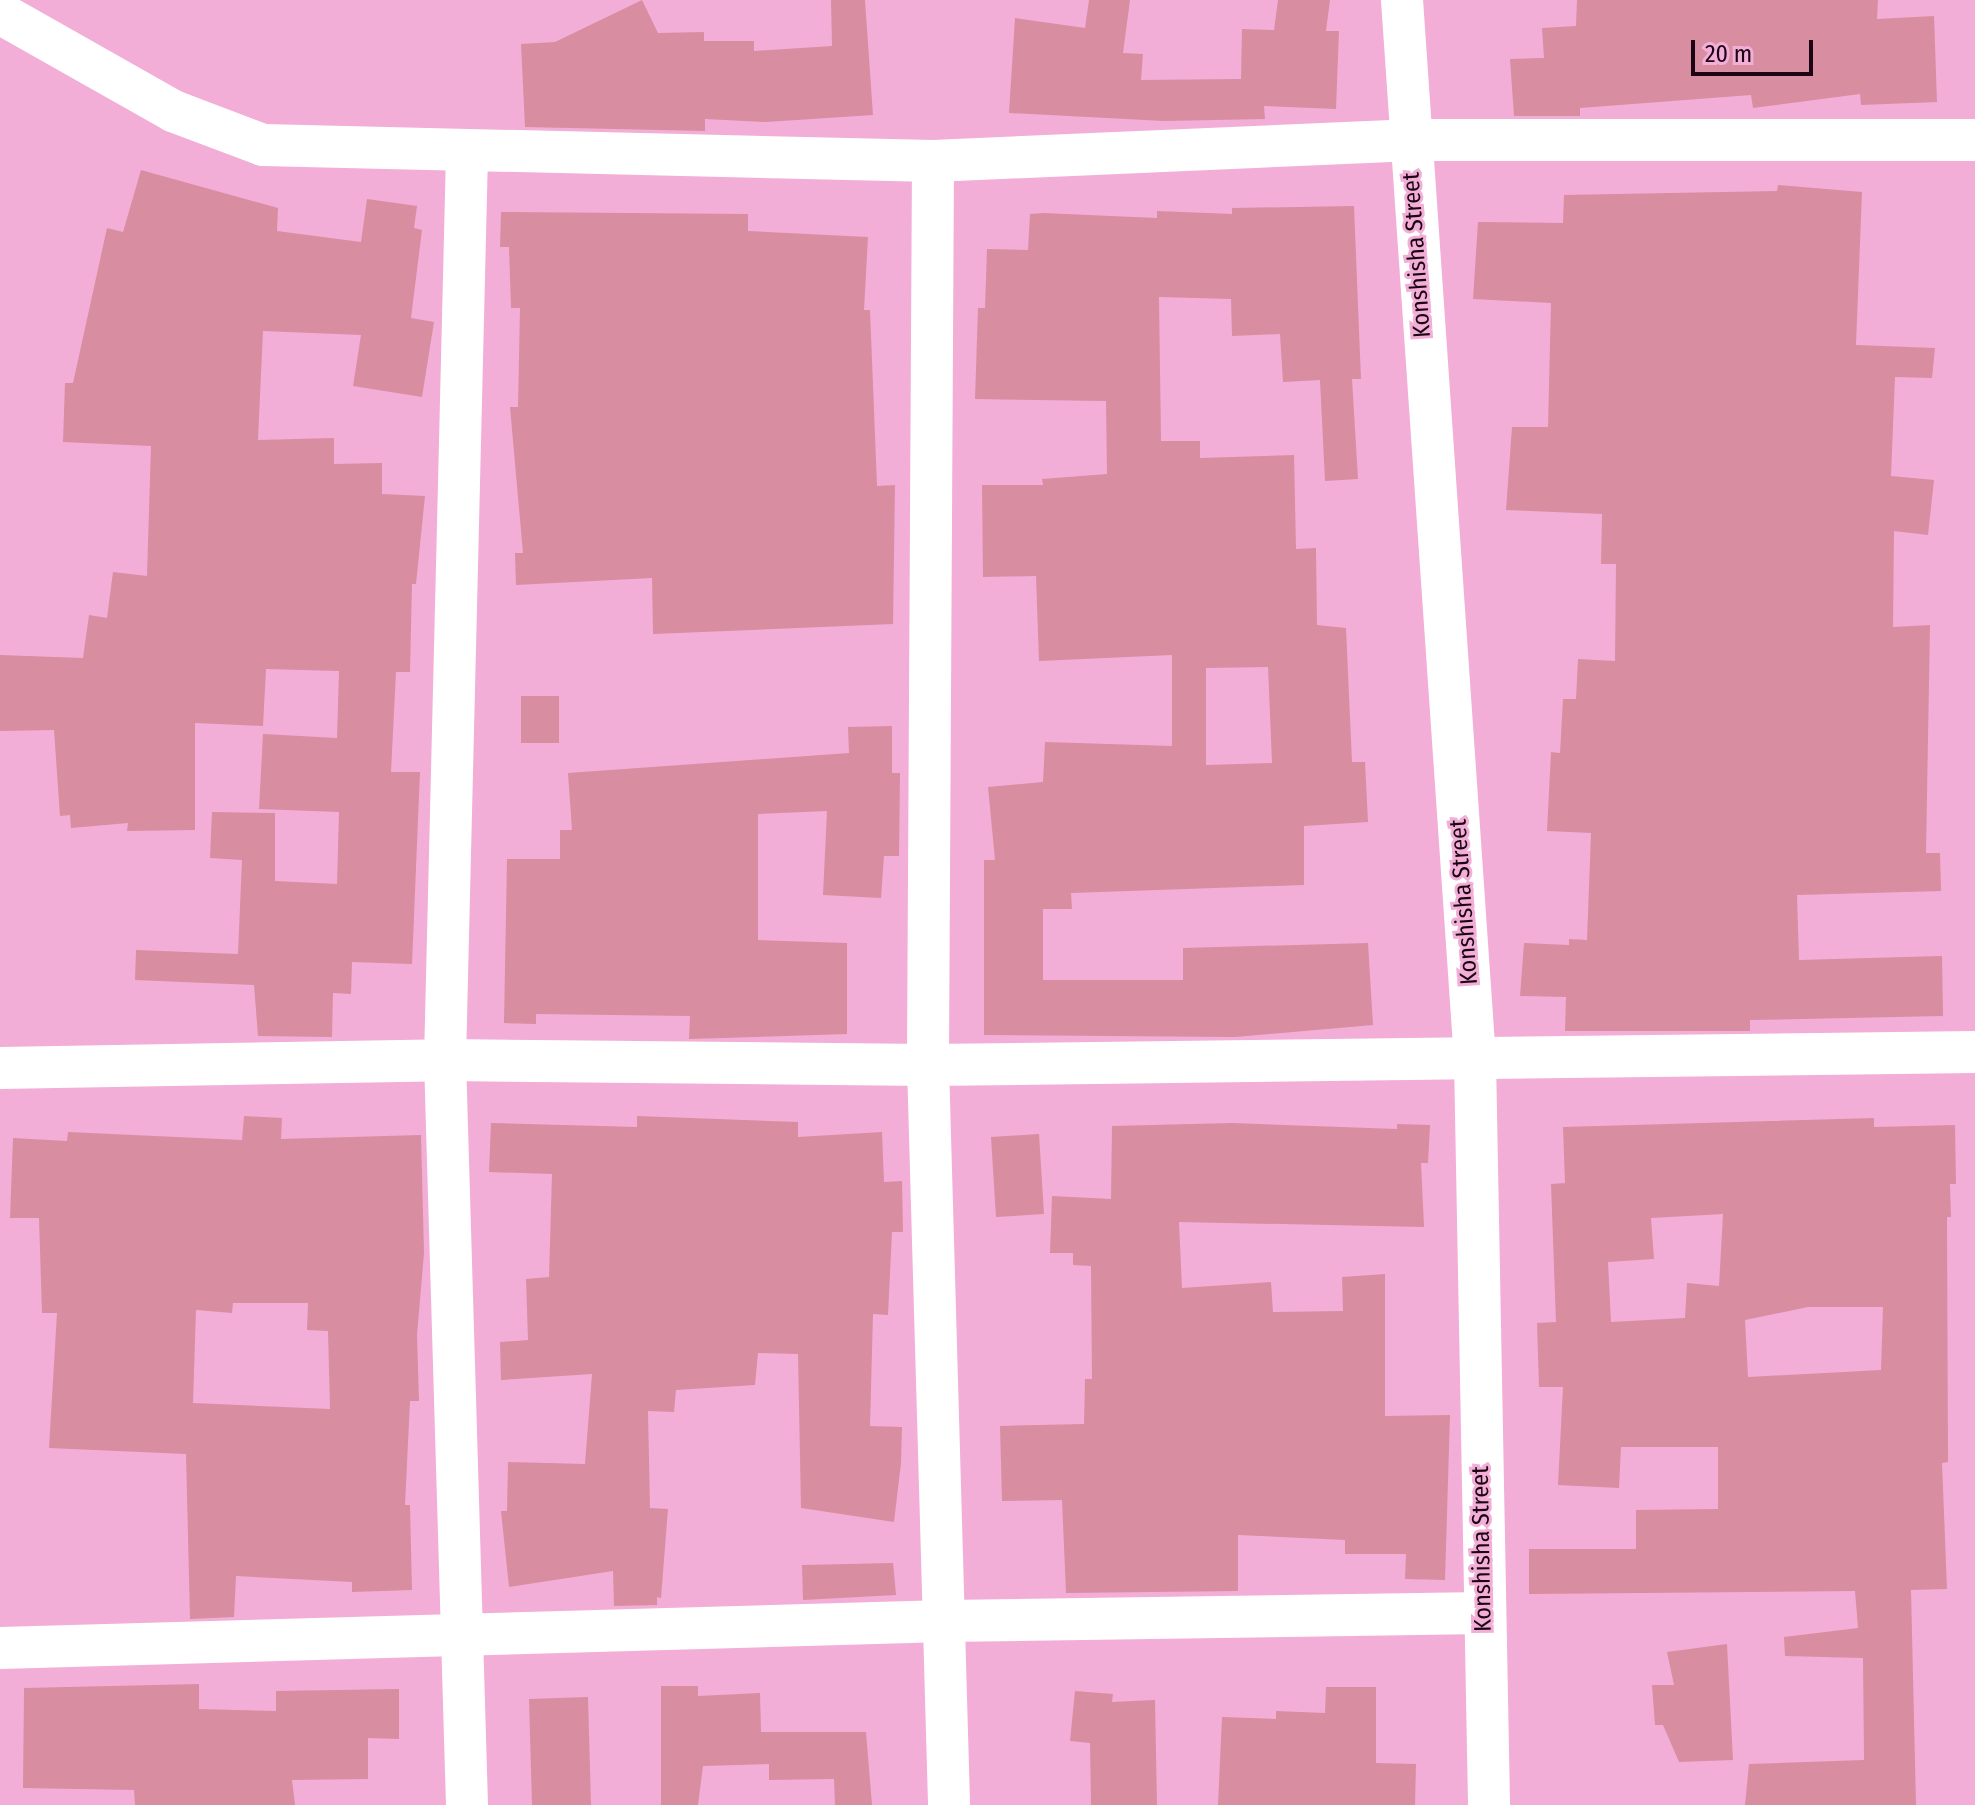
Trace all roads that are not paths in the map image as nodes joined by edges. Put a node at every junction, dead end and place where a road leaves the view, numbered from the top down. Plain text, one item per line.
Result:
1 (1402, 0) edge
2 (0, 13) edge
3 (1409, 140) junction
4 (1975, 140) edge
5 (467, 153) junction
6 (933, 161) junction
7 (1975, 1052) edge
8 (445, 1060) junction
9 (1475, 1060) junction
10 (928, 1065) junction
11 (0, 1068) edge
12 (1483, 1613) junction
13 (946, 1621) junction
14 (465, 1637) junction
15 (0, 1648) edge
16 (467, 1805) edge
17 (949, 1805) edge
18 (1489, 1805) edge

1 - 3 street, Konshisha Street
2 - 5 street
3 - 4 street
3 - 6 street
3 - 9 street, Konshisha Street
5 - 6 street
5 - 8 street
6 - 10 street
7 - 9 street
8 - 10 street
8 - 11 street
8 - 14 street
9 - 10 street
9 - 12 street, Konshisha Street
10 - 13 street
12 - 13 street
12 - 18 street, Konshisha Street
13 - 14 street
13 - 17 street
14 - 15 street
14 - 16 street

